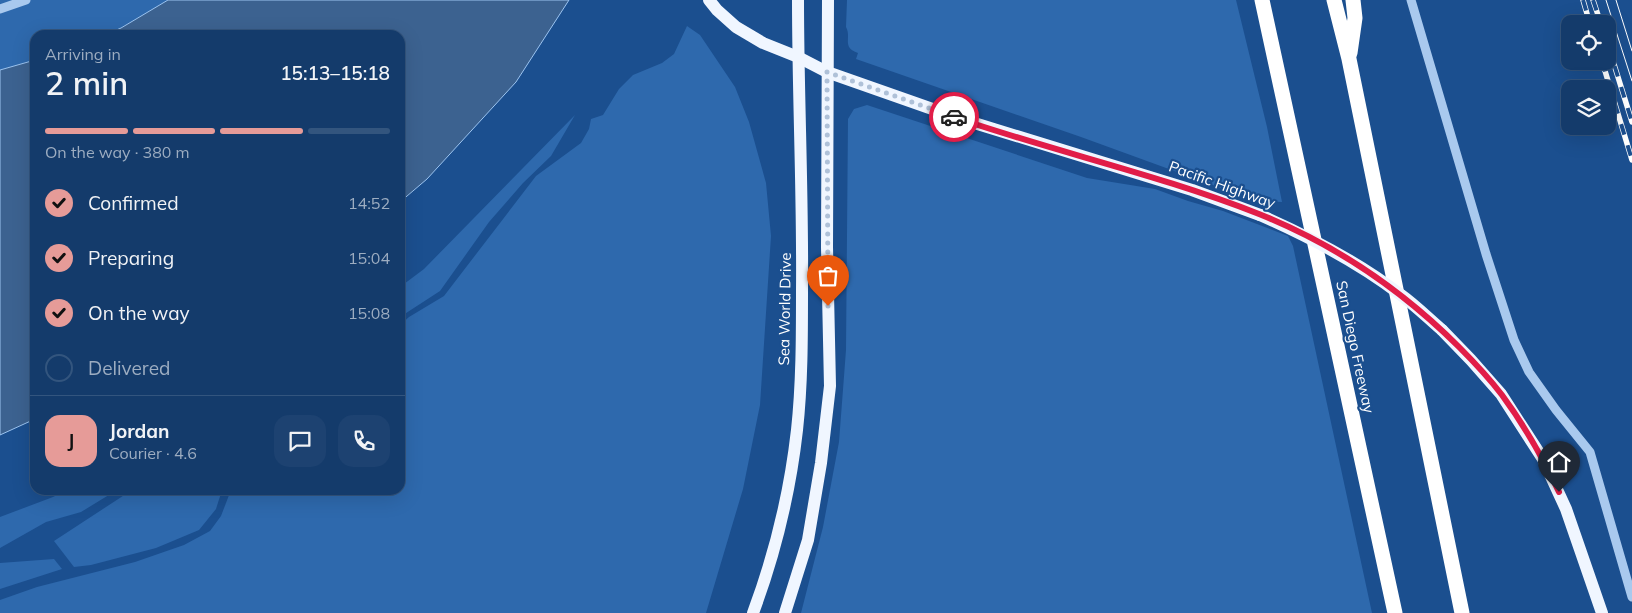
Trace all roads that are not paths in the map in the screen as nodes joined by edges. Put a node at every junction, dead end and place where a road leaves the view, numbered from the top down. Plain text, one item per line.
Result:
1 (26, 0) edge
2 (709, 0) edge
3 (798, 0) edge
4 (828, 0) edge
5 (1262, 0) edge
6 (1334, 0) edge
7 (1353, 0) edge
8 (1411, 0) edge
9 (0, 9) edge
10 (798, 58) junction
11 (1349, 59) junction
12 (827, 72) junction
13 (1632, 597) edge
14 (753, 613) edge
15 (786, 613) edge
16 (1395, 613) edge
17 (1462, 613) edge
18 (1602, 613) edge

1 - 9 street
2 - 10 main road, Pacific Highway
3 - 10 main road, Sea World Drive
4 - 12 main road
5 - 16 highway, San Diego Freeway
6 - 11 highway
7 - 11 highway
8 - 13 street
10 - 12 main road, Pacific Highway
10 - 14 main road, Sea World Drive
11 - 17 highway
12 - 15 main road
12 - 18 main road, Pacific Highway, bridge

